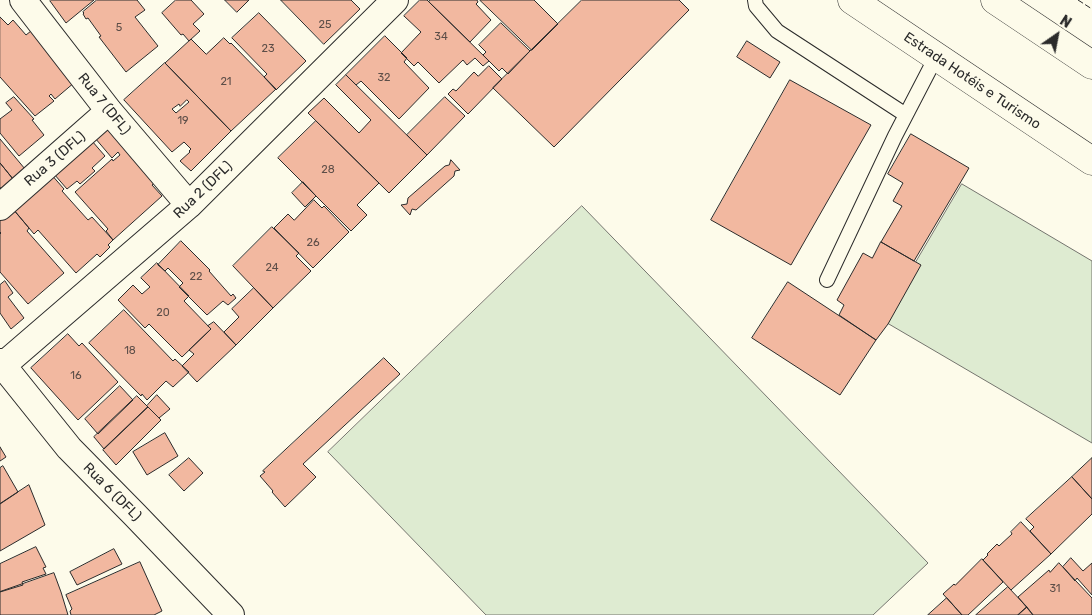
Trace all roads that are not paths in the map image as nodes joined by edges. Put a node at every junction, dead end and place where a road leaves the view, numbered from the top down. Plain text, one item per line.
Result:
1 (24, 0) edge
2 (395, 0) edge
3 (755, 0) edge
4 (852, 0) edge
5 (994, 0) edge
6 (936, 58) junction
7 (1092, 65) edge
8 (109, 111) junction
9 (906, 115) junction
10 (1092, 161) edge
11 (189, 204) junction
12 (0, 207) edge
13 (828, 280) dead end
14 (1, 365) edge
15 (232, 615) edge

1 - 8 street, Rua 7 (DFL)
2 - 11 street, Rua 2 (DFL)
3 - 9 lane
4 - 6 main road, Estrada Hotéis e Turismo
5 - 7 main road
6 - 9 lane
6 - 10 main road, Estrada Hotéis e Turismo
8 - 11 street, Rua 7 (DFL)
8 - 12 street, Rua 3 (DFL)
9 - 13 lane
11 - 14 street, Rua 2 (DFL)
14 - 15 street, Rua 6 (DFL)

